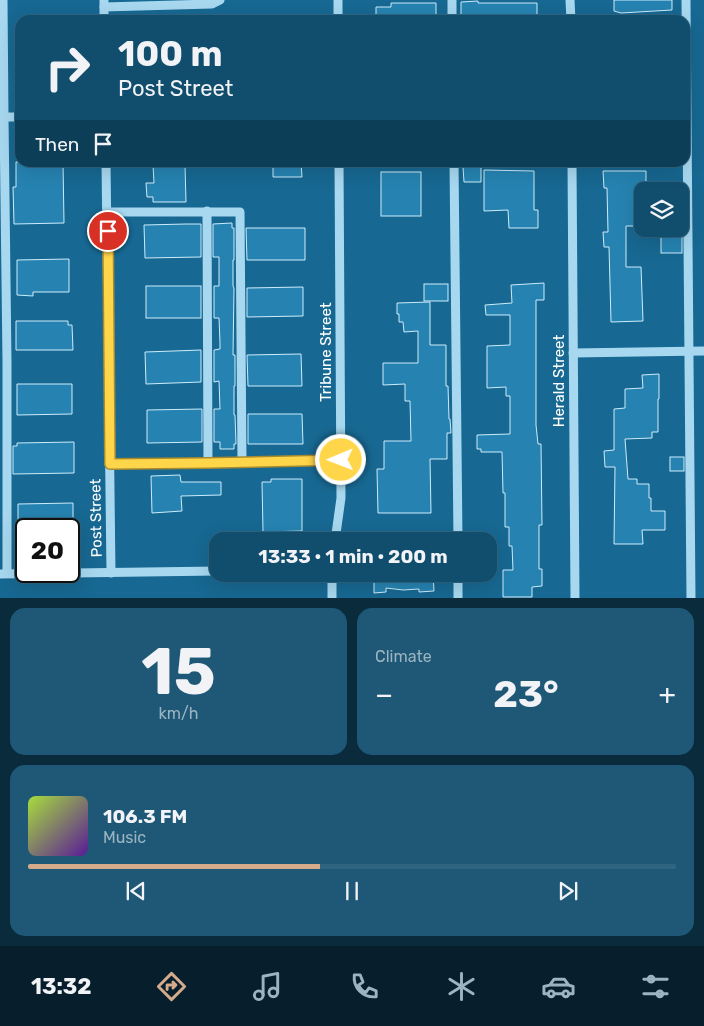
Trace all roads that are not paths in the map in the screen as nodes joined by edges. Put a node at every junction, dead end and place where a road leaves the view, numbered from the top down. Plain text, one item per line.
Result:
1 (3, 0) edge
2 (220, 0) edge
3 (338, 0) edge
4 (452, 0) edge
5 (570, 0) edge
6 (686, 0) edge
7 (104, 3) edge
8 (338, 15) edge
9 (452, 15) edge
10 (570, 15) edge
11 (686, 15) edge
12 (2, 117) edge
13 (15, 117) edge
14 (106, 167) edge
15 (339, 167) edge
16 (454, 167) edge
17 (572, 167) edge
18 (687, 167) edge
19 (207, 211) junction
20 (108, 212) junction
21 (688, 351) junction
22 (704, 351) edge
23 (573, 352) junction
24 (341, 460) junction
25 (242, 462) junction
26 (208, 463) junction
27 (110, 464) junction
28 (336, 532) edge
29 (458, 532) edge
30 (209, 571) edge
31 (4, 573) edge
32 (110, 573) junction
33 (332, 582) edge
34 (458, 582) edge
35 (332, 598) edge
36 (458, 598) edge
37 (575, 598) edge
38 (691, 598) edge

1 - 12 street
2 - 7 street
3 - 8 street
4 - 9 street
5 - 10 street
6 - 11 street
12 - 13 street
12 - 31 street
14 - 20 street, Post Street
15 - 24 street, Tribune Street
16 - 29 street
17 - 23 street, Herald Street
18 - 21 street
19 - 20 street
19 - 25 street
19 - 26 street
20 - 27 street, Post Street
21 - 22 street
21 - 23 street
21 - 38 street
23 - 37 street, Herald Street
24 - 25 street
24 - 28 street, Tribune Street
25 - 26 street
26 - 27 street
27 - 32 street, Post Street
30 - 32 street
31 - 32 street
33 - 35 street
34 - 36 street

